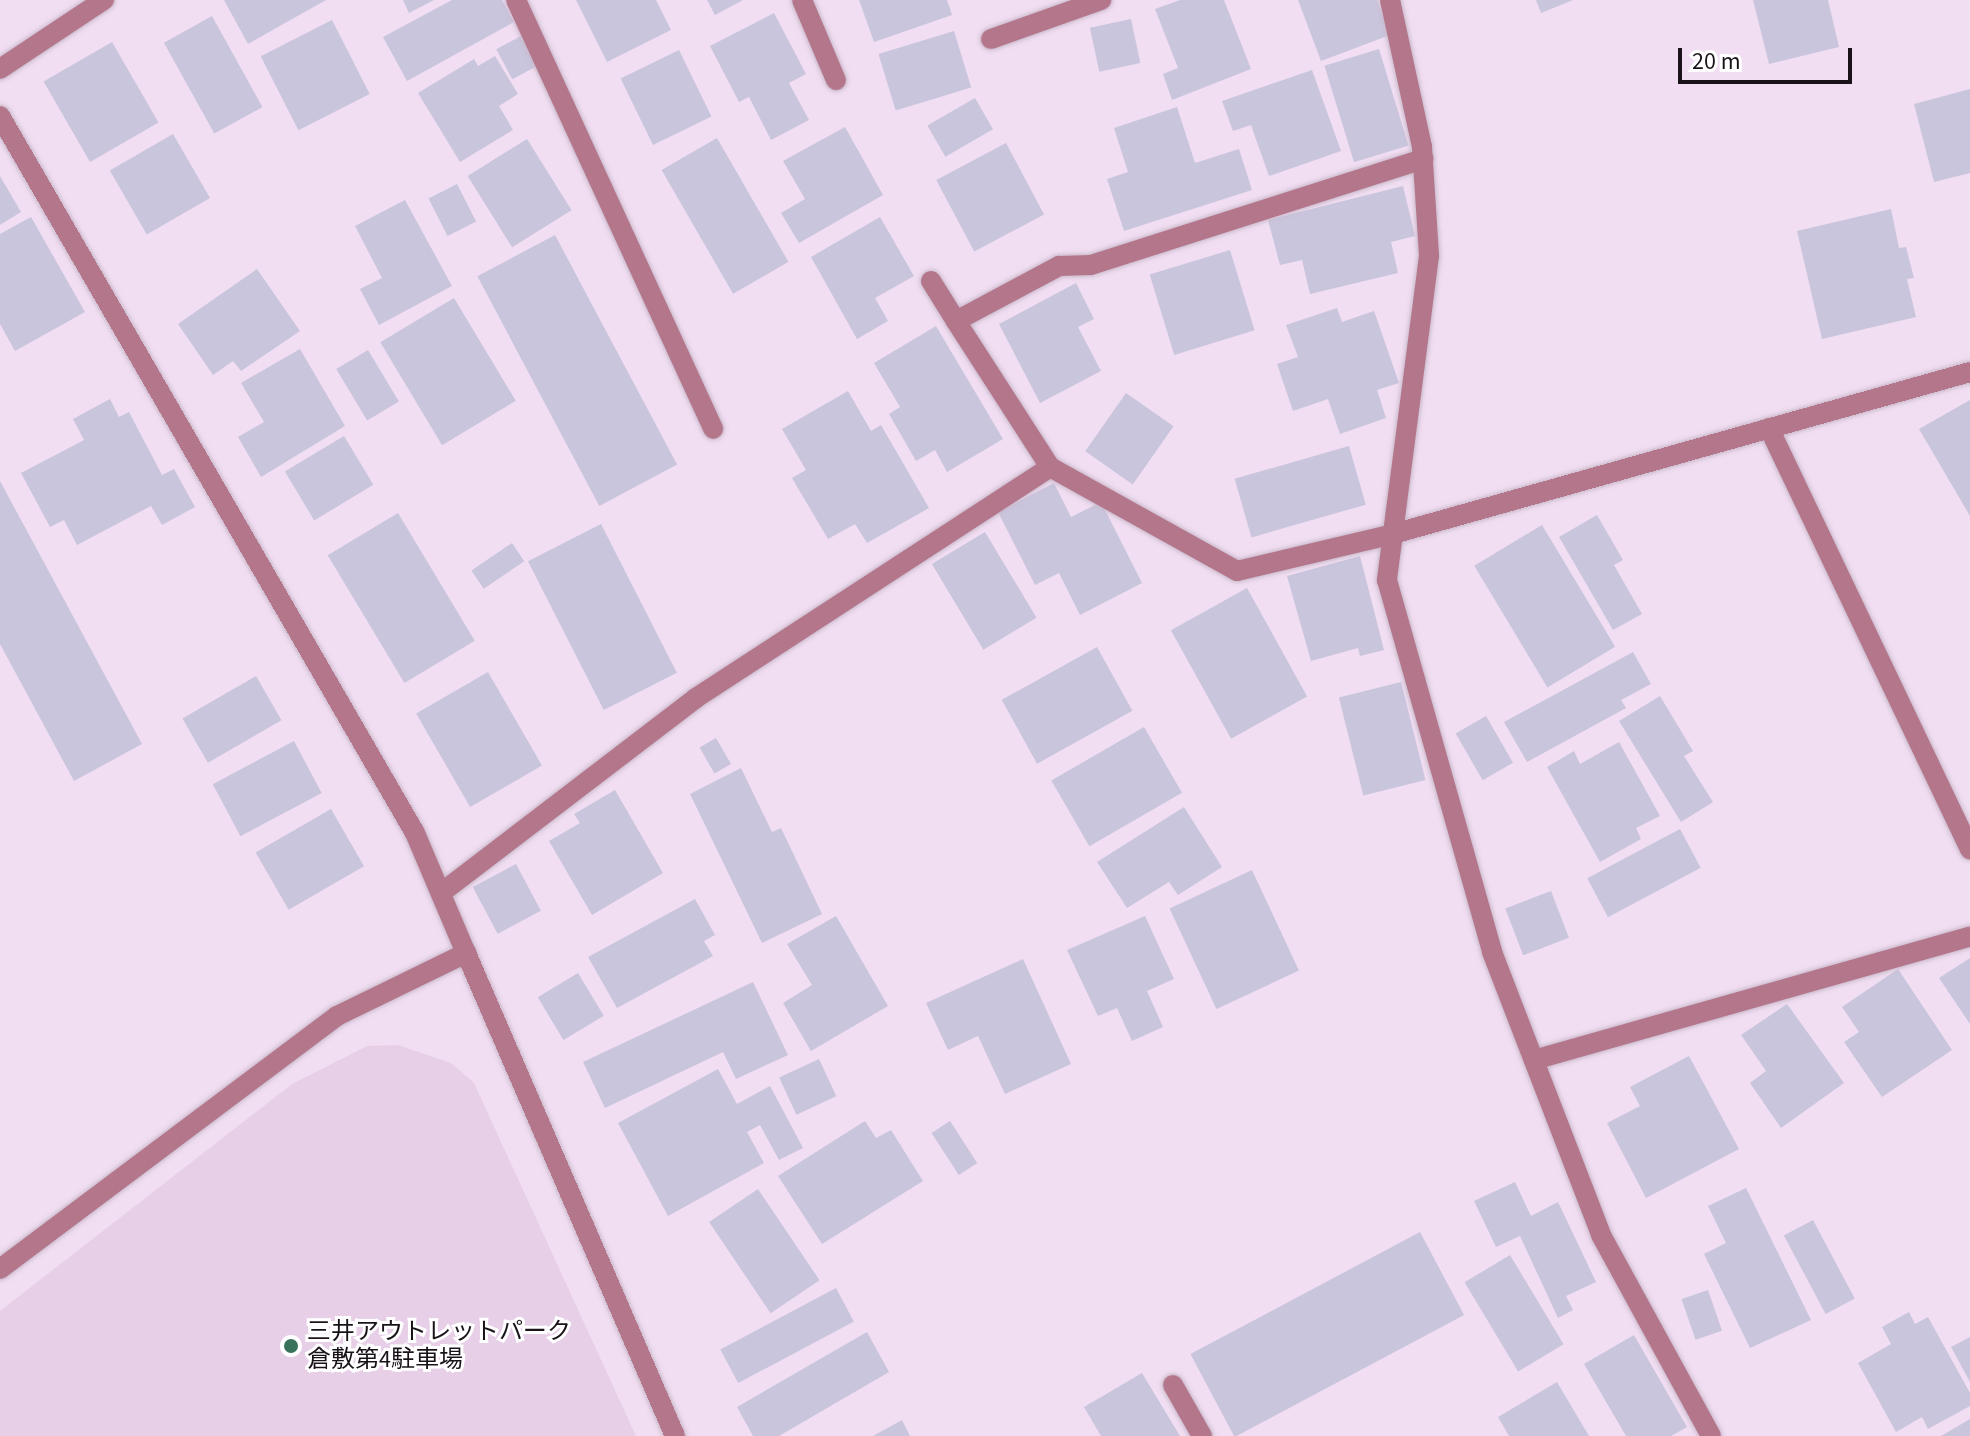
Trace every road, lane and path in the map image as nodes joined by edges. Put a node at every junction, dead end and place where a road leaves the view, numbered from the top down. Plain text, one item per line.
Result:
1 (104, 0) edge
2 (516, 0) edge
3 (802, 0) edge
4 (1101, 0) edge
5 (1390, 0) edge
6 (991, 39) dead end
7 (0, 69) edge
8 (836, 80) dead end
9 (0, 116) edge
10 (1423, 159) junction
11 (931, 281) dead end
12 (956, 321) junction
13 (1970, 372) edge
14 (1769, 428) junction
15 (713, 429) dead end
16 (1050, 467) junction
17 (1393, 534) junction
18 (1970, 850) edge
19 (441, 893) junction
20 (1970, 937) edge
21 (466, 953) junction
22 (1534, 1060) junction
23 (0, 1269) edge
24 (1173, 1385) dead end
25 (675, 1436) edge
26 (1202, 1436) edge
27 (1711, 1436) edge

1 - 7 street
2 - 15 street
3 - 8 street
4 - 6 street
5 - 10 street
9 - 19 street
10 - 12 street
10 - 17 street
11 - 12 street
12 - 16 street
13 - 14 street
14 - 17 street
14 - 18 street
16 - 17 street
16 - 19 street
17 - 22 street
19 - 21 street
20 - 22 street
21 - 23 street
21 - 25 street
22 - 27 street
24 - 26 street

